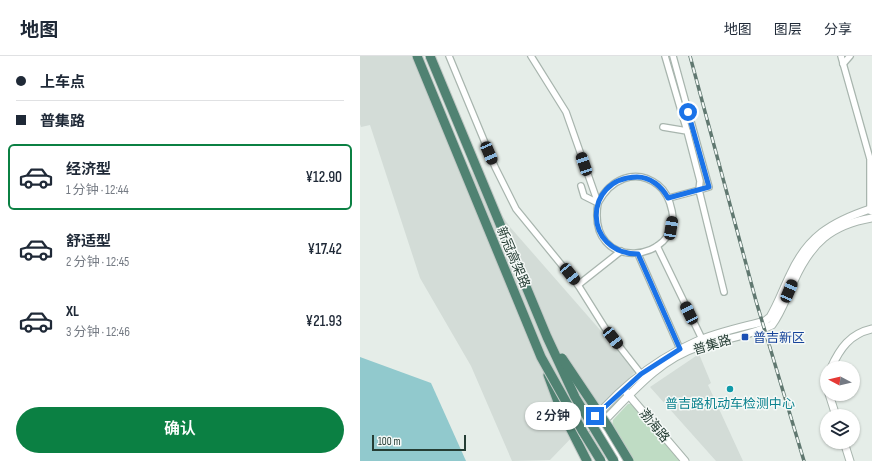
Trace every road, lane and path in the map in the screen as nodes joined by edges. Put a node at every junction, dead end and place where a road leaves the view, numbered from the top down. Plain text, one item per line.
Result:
1 (417, 56) edge
2 (430, 56) edge
3 (449, 56) edge
4 (532, 56) edge
5 (665, 56) edge
6 (673, 56) edge
7 (841, 56) edge
8 (850, 56) edge
9 (843, 64) junction
10 (663, 127) dead end
11 (687, 130) junction
12 (871, 158) edge
13 (580, 186) dead end
14 (699, 190) junction
15 (668, 198) junction
16 (598, 203) junction
17 (871, 214) edge
18 (657, 246) junction
19 (621, 251) junction
20 (638, 254) junction
21 (578, 284) junction
22 (724, 292) dead end
23 (872, 329) edge
24 (547, 337) junction
25 (702, 339) junction
26 (680, 349) junction
27 (542, 357) junction
28 (835, 361) edge
29 (641, 374) junction
30 (624, 389) junction
31 (629, 395) junction
32 (595, 416) junction
33 (600, 425) junction
34 (578, 439) junction
35 (846, 449) edge
36 (587, 461) edge
37 (592, 461) edge
38 (602, 461) edge
39 (614, 461) edge
40 (620, 461) edge
41 (629, 461) edge
42 (685, 461) edge
43 (850, 461) edge

1 - 27 highway, 新冠高架路, bridge
2 - 24 highway, 新冠高架路, bridge
3 - 21 street
4 - 16 street
5 - 11 street
6 - 14 street
7 - 9 street
8 - 9 street
9 - 12 street
10 - 11 street
11 - 14 street
12 - 17 street
13 - 16 street
14 - 15 street
14 - 22 street
15 - 16 street
15 - 18 street
16 - 19 street
17 - 25 street, 普集路
17 - 31 street, 普集路
18 - 20 street
18 - 25 street
19 - 20 street
19 - 21 street
20 - 26 street
21 - 29 street
23 - 28 street
24 - 39 highway, 新冠高架路, bridge
24 - 41 highway, bridge
25 - 26 street, 普集路
26 - 29 street, 普集路
27 - 36 highway, bridge
27 - 38 highway, 新冠高架路, bridge
29 - 30 street, 普集路
30 - 31 street, 渤海路
30 - 32 street, 普集路
31 - 33 street, 普集路
31 - 42 street, 渤海路
32 - 33 main road
32 - 34 street, 普集路
33 - 34 street, 普集路
33 - 40 main road
34 - 37 main road
35 - 43 street

